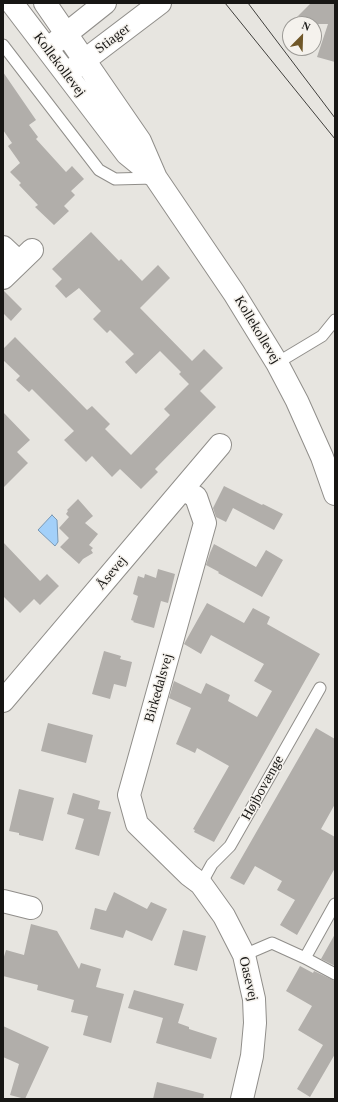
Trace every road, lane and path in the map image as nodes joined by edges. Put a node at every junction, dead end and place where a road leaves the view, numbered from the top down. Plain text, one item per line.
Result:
1 (12, 3) edge
2 (45, 3) edge
3 (105, 3) edge
4 (160, 3) edge
5 (67, 33) junction
6 (3, 45) edge
7 (46, 48) junction
8 (85, 60) junction
9 (66, 74) junction
10 (156, 178) junction
11 (3, 247) edge
12 (3, 278) edge
13 (335, 320) edge
14 (277, 363) junction
15 (220, 445) dead end
16 (183, 489) junction
17 (335, 494) edge
18 (320, 688) dead end
19 (3, 701) edge
20 (195, 879) junction
21 (3, 901) edge
22 (335, 904) edge
23 (31, 908) dead end
24 (244, 955) junction
25 (305, 958) junction
26 (335, 974) edge
27 (242, 1099) edge

1 - 7 street, Kollekollevej
2 - 5 street, Kollekollevej
3 - 5 street
4 - 8 street, Stiager
5 - 7 street
5 - 8 street, Kollekollevej
6 - 10 lane
7 - 9 street, Kollekollevej
8 - 9 street, Stiager
8 - 10 street, Kollekollevej
9 - 10 street, Kollekollevej
10 - 14 street, Kollekollevej
11 - 12 street
13 - 14 lane
14 - 17 street, Kollekollevej
15 - 16 street, Åsevej
16 - 19 street, Åsevej
16 - 20 street, Birkedalsvej
18 - 20 lane, Højbovænge
20 - 24 street, Oasevej
21 - 23 street
22 - 25 lane
24 - 25 lane
24 - 27 street, Oasevej
25 - 26 lane

